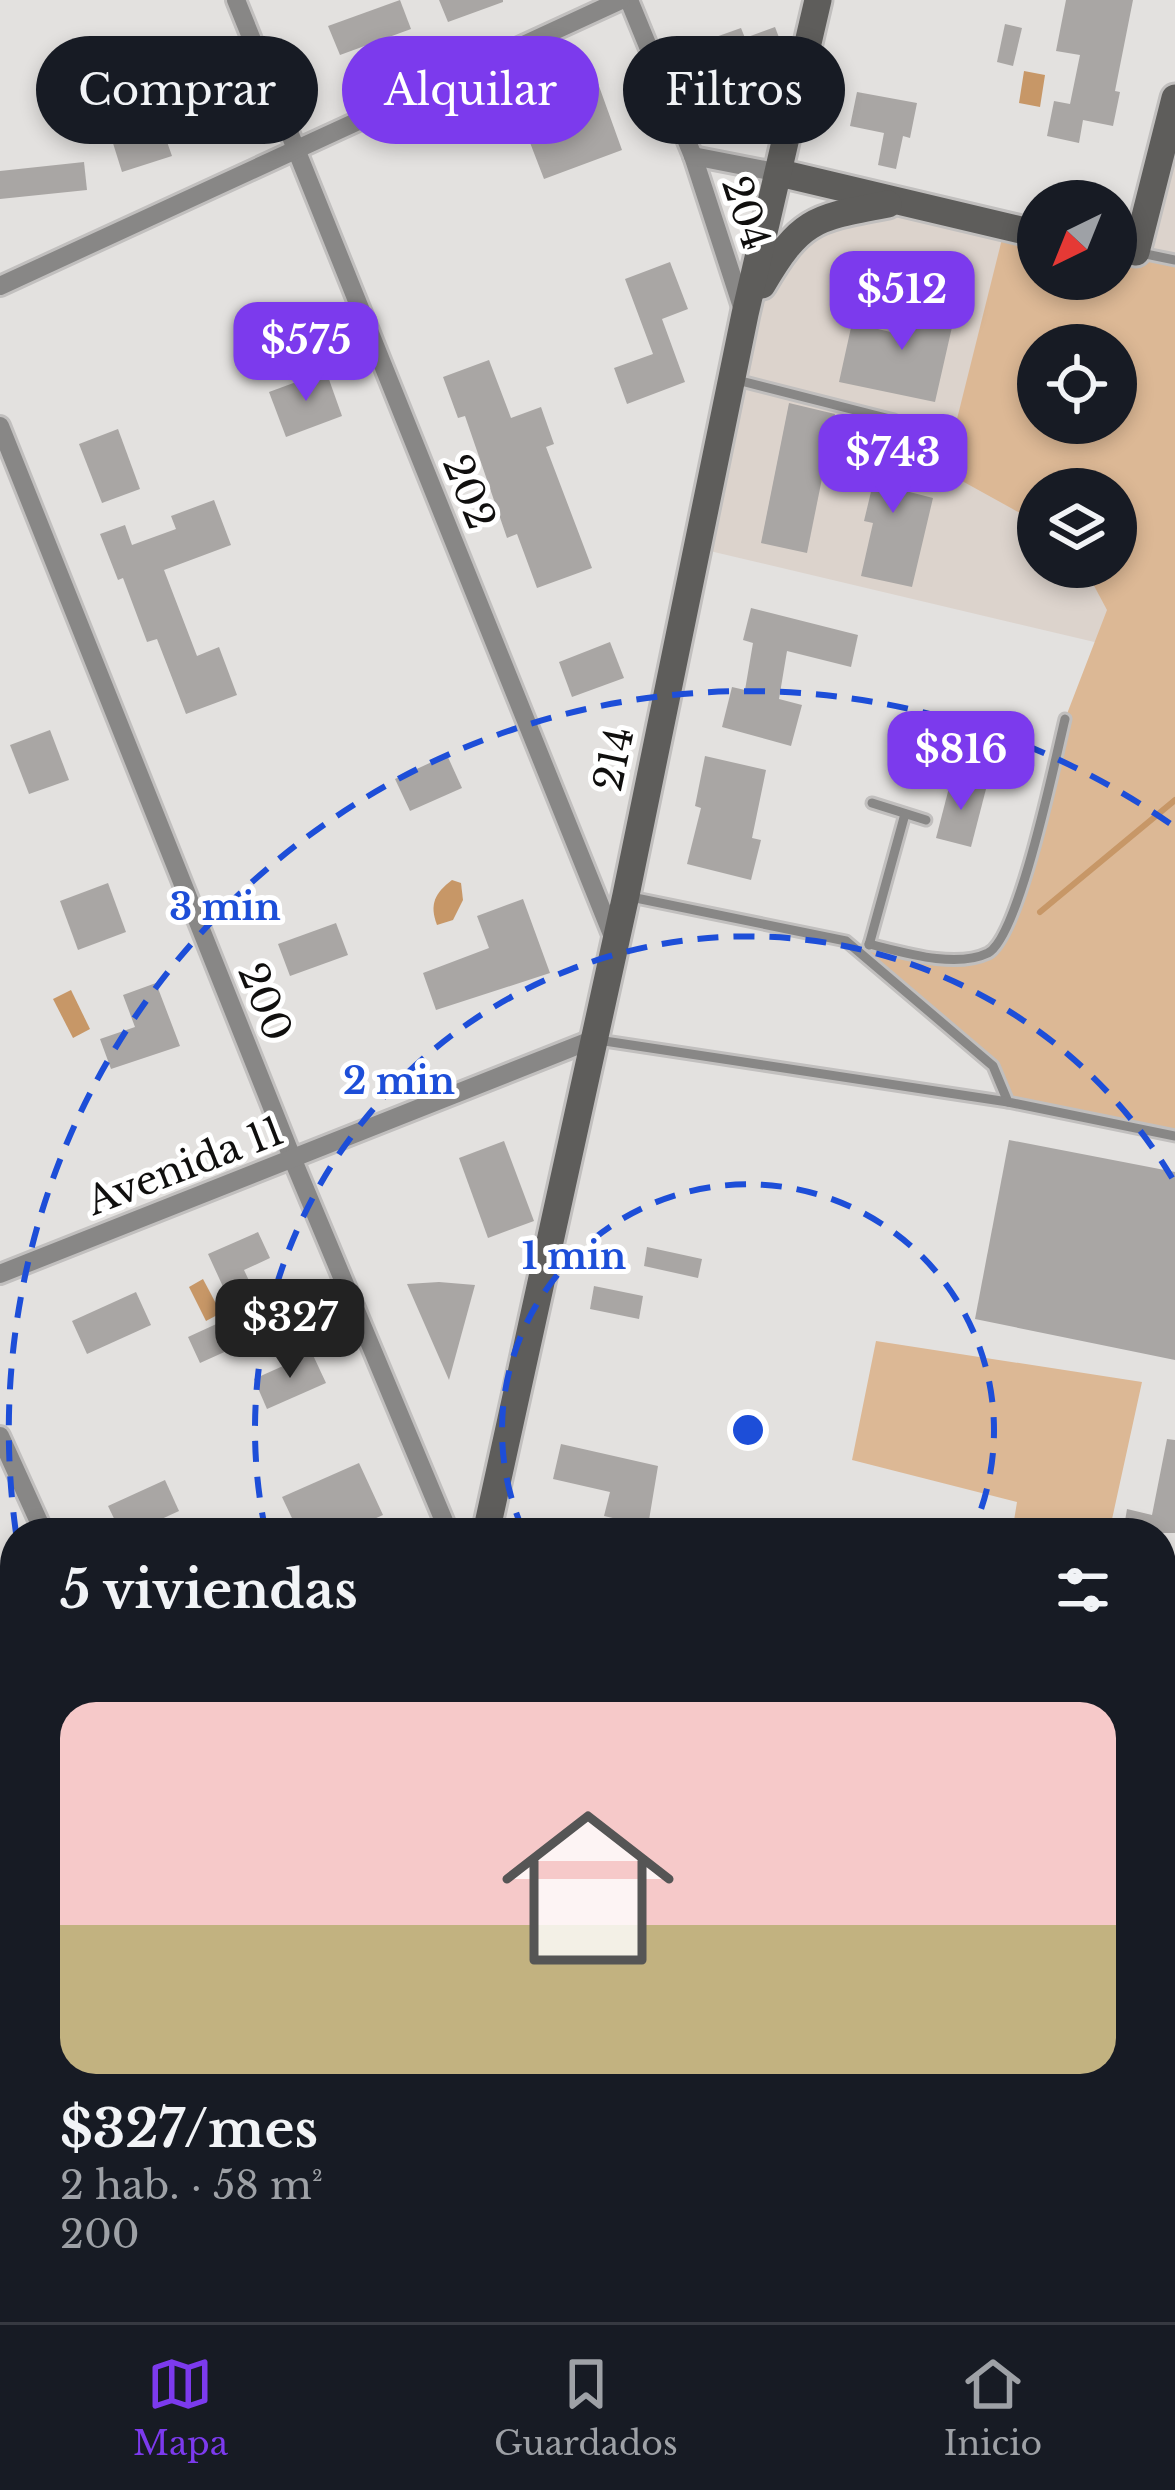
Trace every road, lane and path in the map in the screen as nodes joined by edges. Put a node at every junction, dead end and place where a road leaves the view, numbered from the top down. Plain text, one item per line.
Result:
1 (236, 0) edge
2 (625, 0) edge
3 (818, 0) edge
4 (1173, 119) edge
5 (297, 152) junction
6 (693, 156) junction
7 (780, 173) junction
8 (895, 202) junction
9 (1137, 219) edge
10 (1017, 229) edge
11 (1137, 252) edge
12 (1175, 260) edge
13 (0, 286) edge
14 (745, 314) junction
15 (732, 378) junction
16 (894, 420) dead end
17 (0, 426) edge
18 (1065, 719) dead end
19 (872, 803) dead end
20 (905, 814) junction
21 (926, 820) dead end
22 (626, 896) junction
23 (615, 942) junction
24 (867, 950) junction
25 (594, 1039) junction
26 (1008, 1102) junction
27 (1175, 1136) edge
28 (293, 1160) junction
29 (0, 1274) edge
30 (0, 1436) edge
31 (37, 1518) edge
32 (443, 1518) edge
33 (489, 1518) edge

1 - 5 street, 202
2 - 5 street
2 - 6 street, 204
3 - 7 street, 214
4 - 9 street
5 - 13 street
5 - 23 street, 202
6 - 7 street
6 - 14 street, 204
7 - 8 street
7 - 14 street, 214
8 - 10 street
8 - 14 street
11 - 12 lane
14 - 15 street, 214
15 - 16 lane
15 - 22 street, 214
17 - 28 street, 200
18 - 24 lane
19 - 20 lane
20 - 21 lane
20 - 24 lane
22 - 23 street, 214
22 - 24 lane
23 - 25 street, 214
24 - 26 lane
25 - 26 lane
25 - 28 street, Avenida 11
25 - 33 street, 214
26 - 27 lane
28 - 29 street, Avenida 11
28 - 32 street, 200
30 - 31 street

